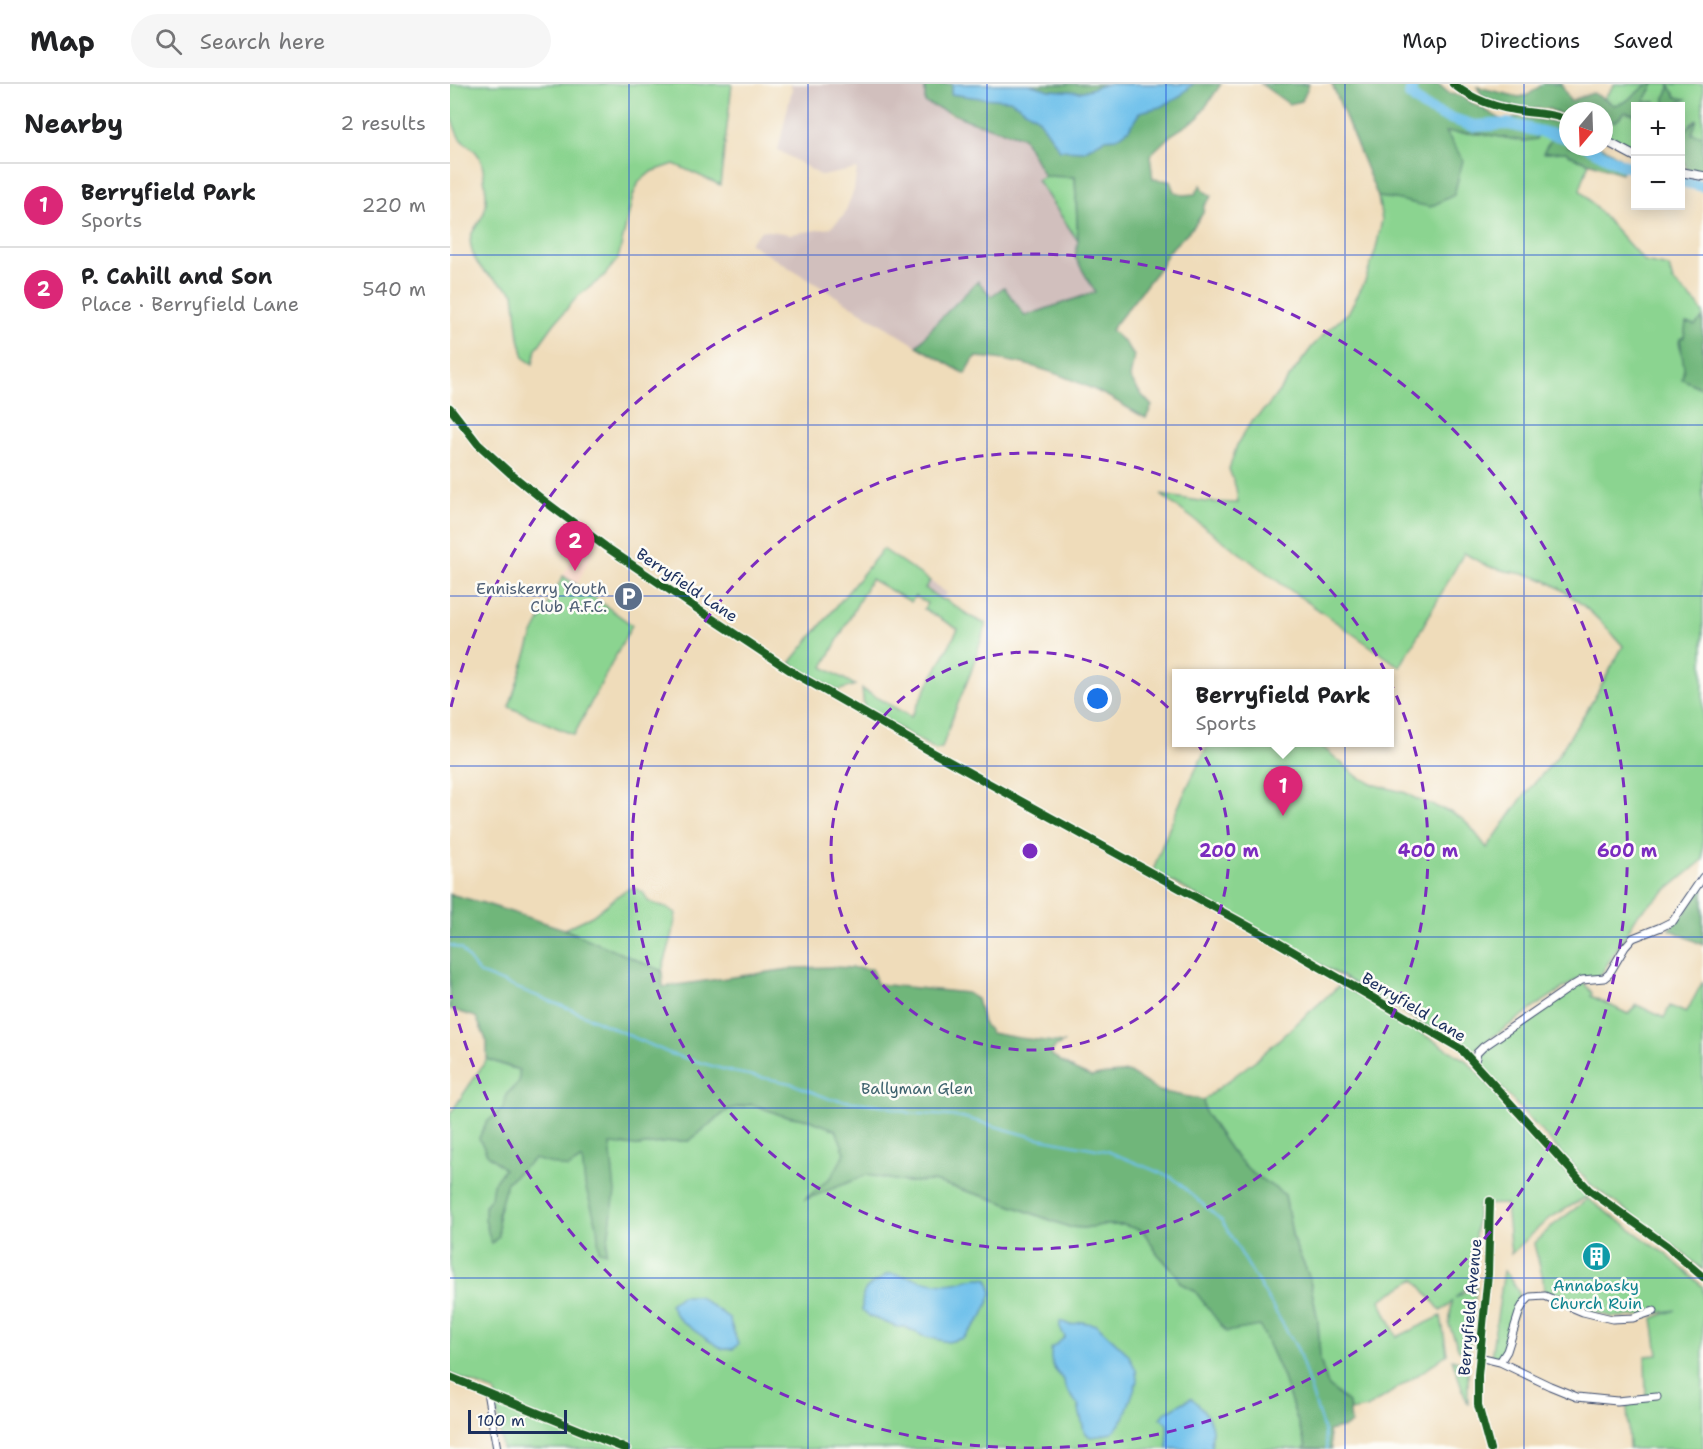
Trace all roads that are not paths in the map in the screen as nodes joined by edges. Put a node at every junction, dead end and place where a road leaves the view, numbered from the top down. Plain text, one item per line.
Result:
1 (1453, 84) edge
2 (1559, 116) edge
3 (1613, 145) edge
4 (1633, 156) edge
5 (1685, 172) edge
6 (1703, 176) edge
7 (450, 408) edge
8 (934, 753) dead end
9 (1094, 842) dead end
10 (1703, 877) edge
11 (1474, 1062) junction
12 (1491, 1201) dead end
13 (1703, 1277) edge
14 (1654, 1311) dead end
15 (1479, 1357) junction
16 (1500, 1362) junction
17 (450, 1377) edge
18 (487, 1392) junction
19 (1657, 1397) dead end
20 (497, 1449) edge
21 (626, 1449) edge
22 (1490, 1449) edge

1 - 2 main road
3 - 4 main road
5 - 6 main road
7 - 8 street, Berryfield Lane
9 - 11 street, Berryfield Lane
10 - 11 street
11 - 13 street, Berryfield Lane
12 - 15 street, Berryfield Avenue
14 - 16 street
15 - 16 street
15 - 22 street, Berryfield Avenue
16 - 19 street
17 - 18 street
18 - 20 street
18 - 21 street

